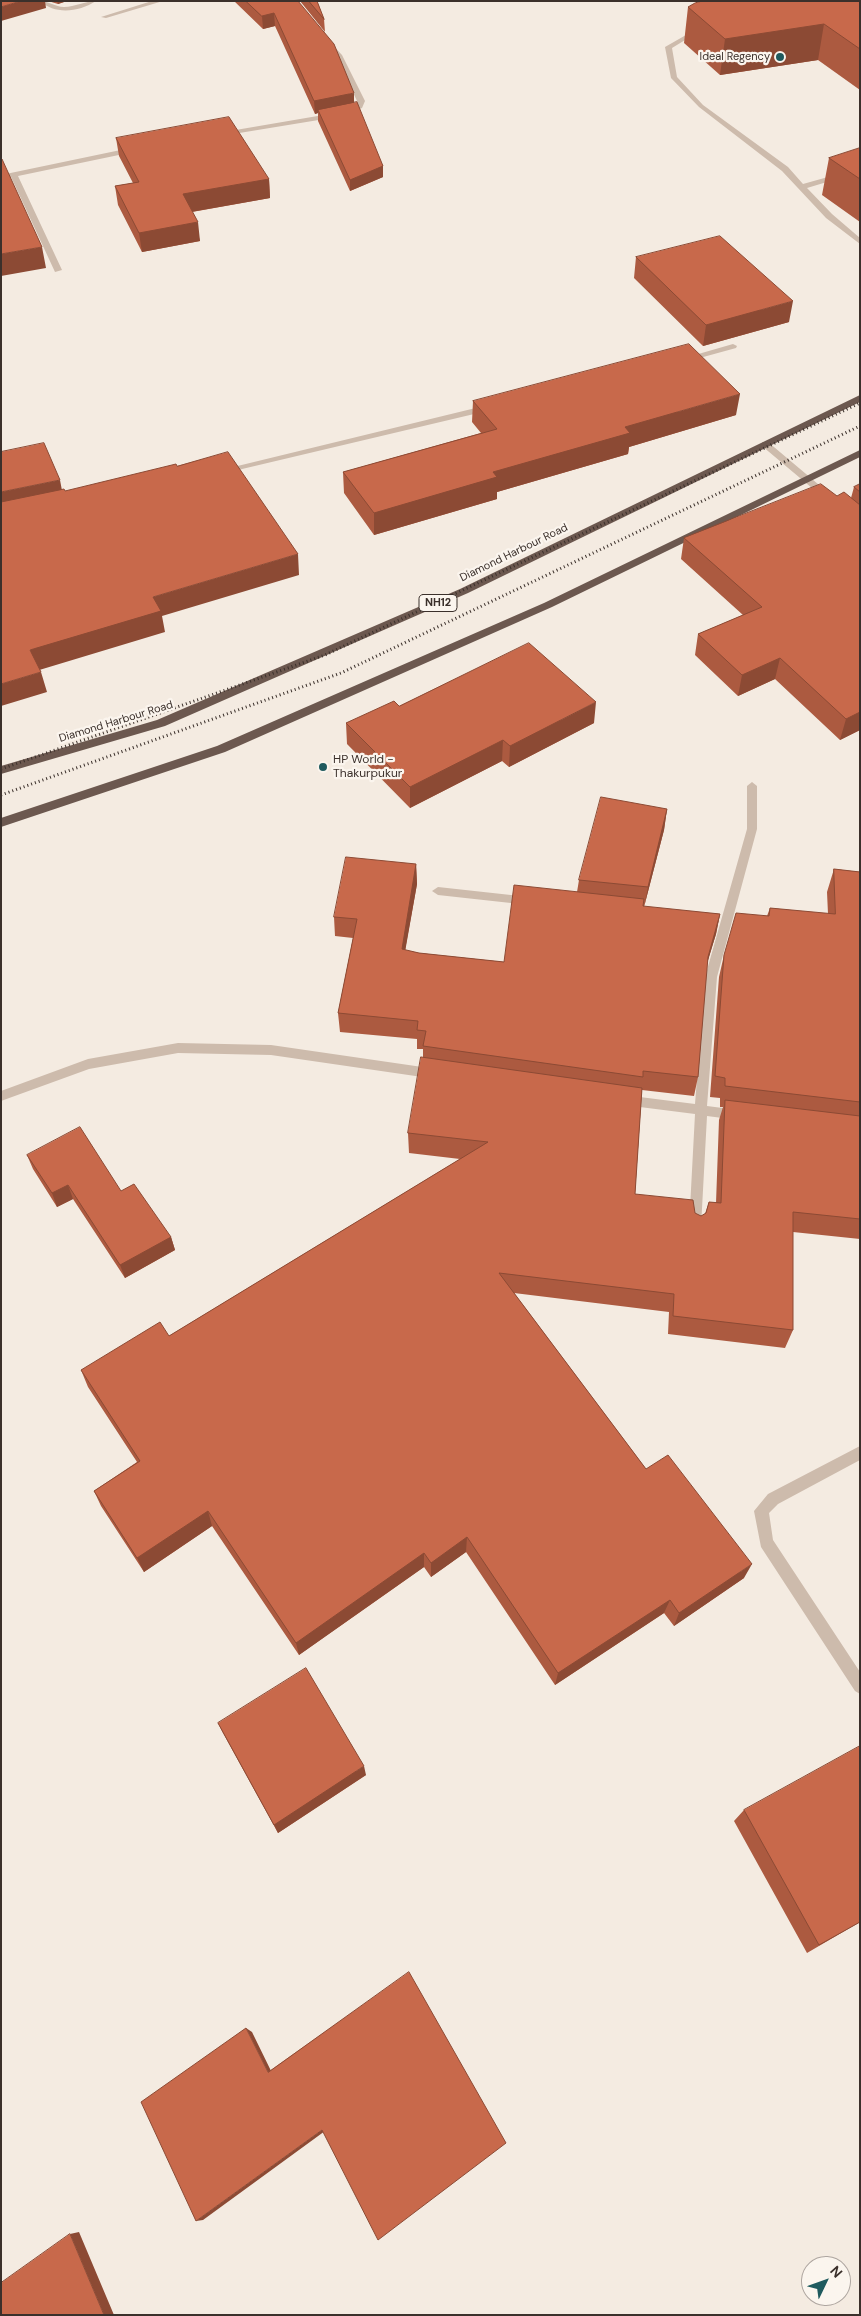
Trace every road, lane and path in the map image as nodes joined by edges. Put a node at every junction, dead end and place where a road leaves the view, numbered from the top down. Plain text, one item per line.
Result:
1 (43, 1) edge
2 (92, 1) edge
3 (160, 1) edge
4 (104, 18) dead end
5 (707, 31) edge
6 (322, 35) edge
7 (217, 135) edge
8 (148, 146) edge
9 (860, 170) edge
10 (13, 174) junction
11 (1, 177) edge
12 (802, 188) junction
13 (860, 242) edge
14 (58, 270) dead end
15 (734, 346) dead end
16 (678, 361) edge
17 (860, 398) edge
18 (496, 406) edge
19 (765, 444) junction
20 (860, 453) edge
21 (212, 473) edge
22 (807, 478) junction
23 (834, 502) edge
24 (1, 770) edge
25 (752, 786) dead end
26 (1, 823) edge
27 (438, 891) dead end
28 (537, 902) edge
29 (447, 1075) edge
30 (1, 1096) edge
31 (613, 1098) edge
32 (701, 1111) junction
33 (748, 1116) edge
34 (695, 1227) edge
35 (860, 1453) edge
36 (860, 1686) edge

1 - 2 street
3 - 4 street
5 - 12 street
6 - 7 street
8 - 10 street
9 - 12 street
10 - 11 street
10 - 14 street
12 - 13 street
15 - 16 street
17 - 19 highway, Diamond Harbour Road / NH12
18 - 21 street
19 - 22 street
19 - 24 highway, Diamond Harbour Road / NH12
20 - 22 highway
22 - 23 street
22 - 26 highway
25 - 32 street
27 - 28 street
29 - 30 street
31 - 32 street
32 - 33 street
32 - 34 street
35 - 36 street

